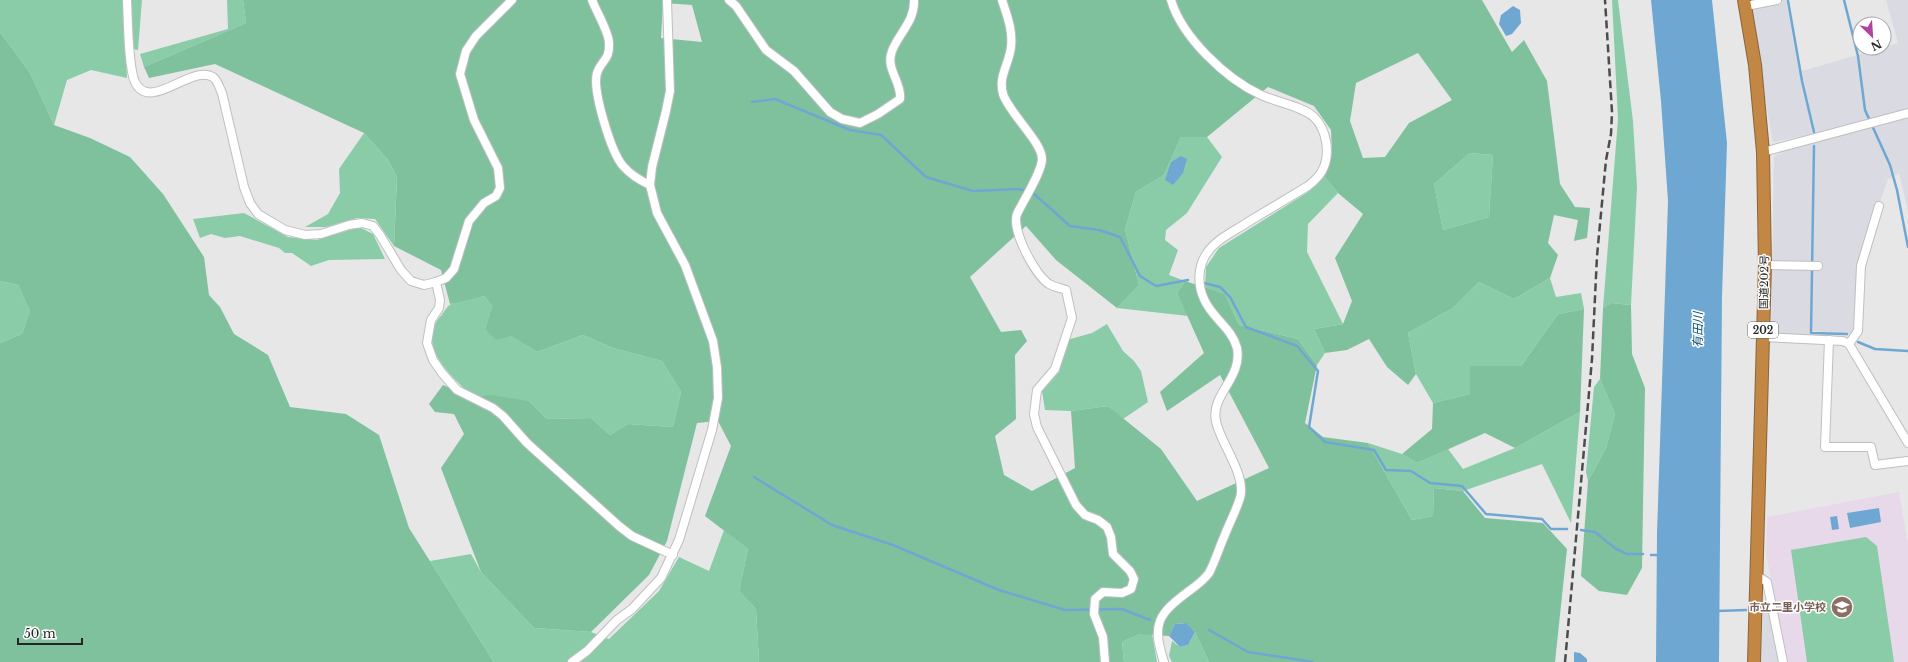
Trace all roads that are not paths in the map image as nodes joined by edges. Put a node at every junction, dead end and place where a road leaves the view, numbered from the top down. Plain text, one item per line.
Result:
1 (127, 0) edge
2 (512, 0) edge
3 (592, 0) edge
4 (668, 0) edge
5 (729, 0) edge
6 (914, 0) edge
7 (1002, 0) edge
8 (1171, 0) edge
9 (1777, 0) edge
10 (1745, 3) edge
11 (1908, 114) edge
12 (1763, 152) junction
13 (650, 185) junction
14 (1879, 206) dead end
15 (1765, 265) junction
16 (1813, 266) dead end
17 (436, 282) junction
18 (1763, 337) junction
19 (1828, 340) junction
20 (1849, 344) junction
21 (1908, 443) edge
22 (1908, 461) edge
23 (673, 555) junction
24 (1756, 575) junction
25 (572, 662) edge
26 (1105, 662) edge
27 (1164, 662) edge
28 (1754, 662) edge
29 (1783, 662) edge

1 - 17 street
2 - 17 street
3 - 13 street
4 - 13 street
5 - 6 street
7 - 26 street
8 - 27 street
9 - 10 street
10 - 12 highway, 国道202号 / 202
11 - 12 street
12 - 15 highway, 国道202号 / 202
13 - 23 street
14 - 20 street
15 - 16 street
15 - 18 highway, 国道202号 / 202
17 - 23 street
18 - 19 street
18 - 24 highway, 国道202号 / 202
19 - 20 street
19 - 22 street
20 - 21 street
23 - 25 street
24 - 28 highway, 国道202号 / 202
24 - 29 street

